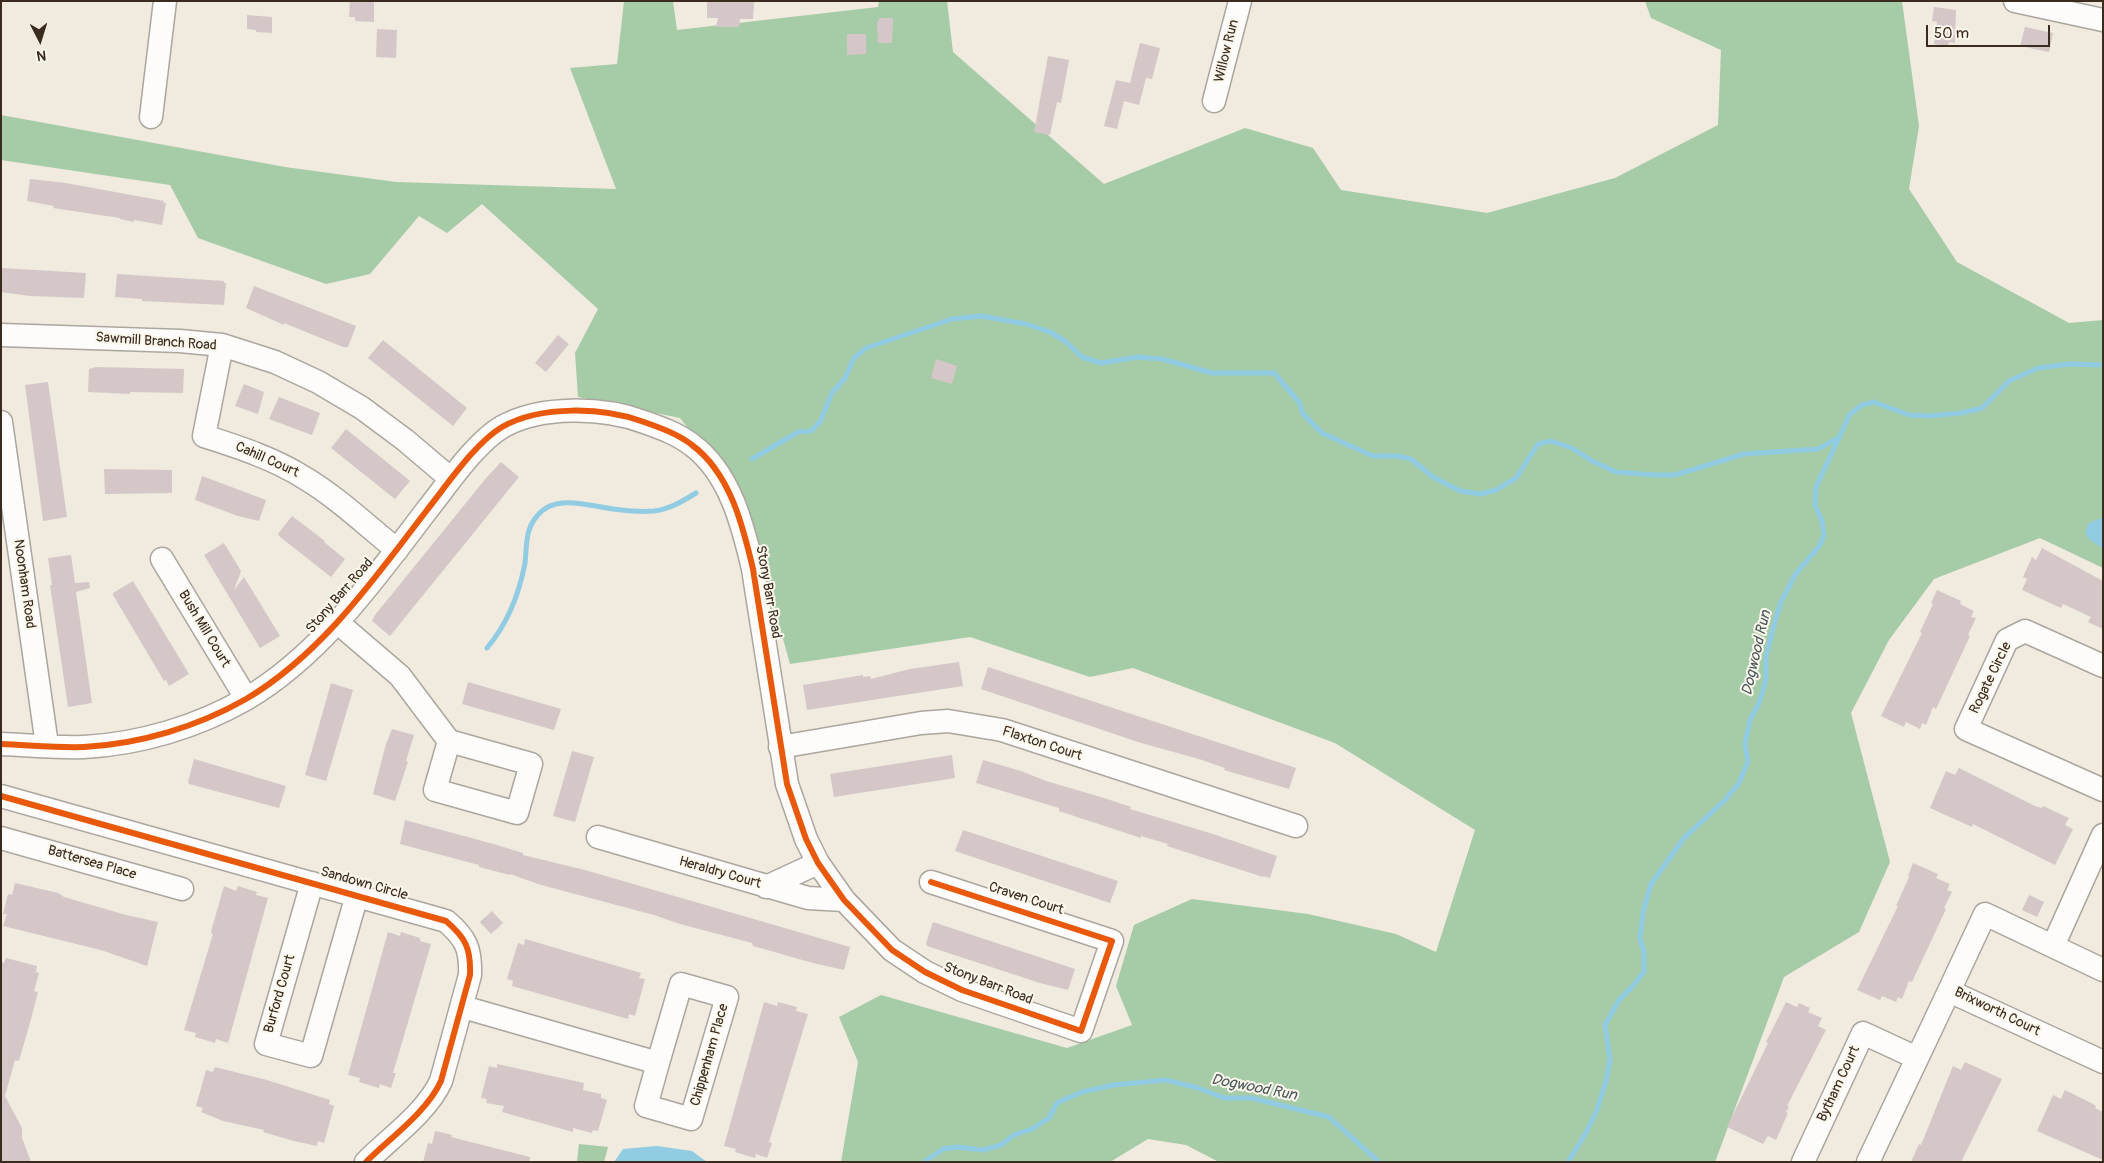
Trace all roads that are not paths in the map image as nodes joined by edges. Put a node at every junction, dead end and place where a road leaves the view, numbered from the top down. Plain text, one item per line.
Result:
1 (165, 1) edge
2 (1240, 1) edge
3 (2015, 1) edge
4 (2103, 20) edge
5 (1214, 101) dead end
6 (151, 117) dead end
7 (1, 335) edge
8 (222, 346) junction
9 (1, 422) edge
10 (451, 479) junction
11 (397, 550) junction
12 (162, 559) dead end
13 (337, 622) junction
14 (2103, 666) edge
15 (246, 698) junction
16 (1, 735) edge
17 (449, 741) dead end
18 (1, 744) edge
19 (47, 745) junction
20 (780, 747) junction
21 (2103, 790) edge
22 (1, 796) edge
23 (1296, 826) dead end
24 (2103, 835) edge
25 (598, 837) dead end
26 (1, 838) edge
27 (818, 864) junction
28 (932, 882) dead end
29 (312, 883) junction
30 (766, 886) junction
31 (182, 889) dead end
32 (357, 895) junction
33 (844, 900) junction
34 (1112, 941) joint
35 (2053, 946) junction
36 (2103, 970) edge
37 (1949, 991) junction
38 (463, 1007) junction
39 (1917, 1058) junction
40 (2103, 1062) edge
41 (658, 1063) junction
42 (371, 1160) edge
43 (1803, 1162) edge
44 (1868, 1162) edge

1 - 6 street
2 - 5 street, Willow Run
3 - 4 street
7 - 8 street, Sawmill Branch Road
8 - 10 street, Sawmill Branch Road
8 - 11 street, Cahill Court
9 - 19 street, Noonham Road
10 - 11 street, Stony Barr Road
10 - 20 street, Stony Barr Road
11 - 13 street, Stony Barr Road
12 - 15 street, Bush Mill Court
13 - 15 street, Stony Barr Road
13 - 17 street
14 - 21 street, Rogate Circle
15 - 19 street, Stony Barr Road
16 - 19 street, Stony Barr Road
18 - 19 street, Stony Barr Road
20 - 23 street, Flaxton Court
20 - 27 street, Stony Barr Road
22 - 29 street, Sandown Circle
24 - 35 street
25 - 30 street, Heraldry Court
26 - 31 street, Battersea Place
27 - 30 street
27 - 33 street, Stony Barr Road
28 - 34 street, Craven Court
29 - 32 street, Sandown Circle
29 - 32 street, Burford Court
30 - 33 street, Heraldry Court
32 - 38 street, Sandown Circle
33 - 34 street, Stony Barr Road
35 - 36 street, Brixworth Court
35 - 37 street, Brixworth Court
37 - 39 street
37 - 40 street, Brixworth Court
38 - 41 street
38 - 42 street, Sandown Circle
39 - 43 street, Bytham Court
39 - 44 street
41 - 41 street, Chippenham Place

